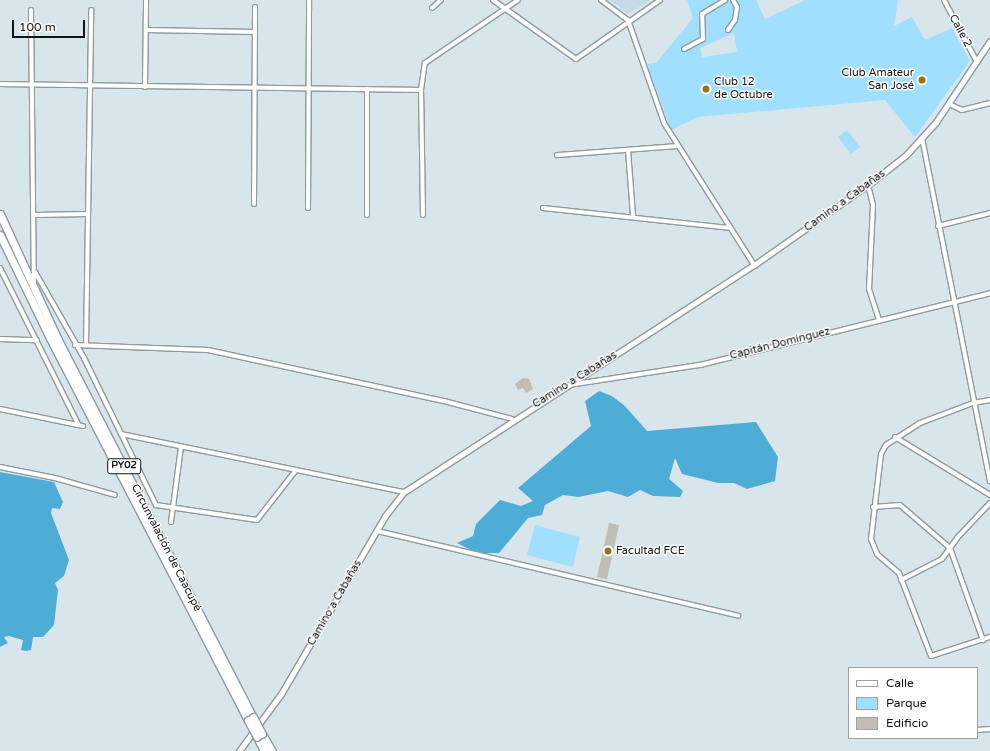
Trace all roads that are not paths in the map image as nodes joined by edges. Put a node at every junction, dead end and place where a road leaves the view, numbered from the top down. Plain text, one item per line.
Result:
1 (146, 0) edge
2 (309, 0) edge
3 (441, 0) edge
4 (494, 0) edge
5 (518, 0) edge
6 (601, 0) edge
7 (660, 0) edge
8 (726, 0) edge
9 (732, 0) edge
10 (944, 0) edge
11 (255, 8) dead end
12 (432, 8) dead end
13 (504, 9) junction
14 (31, 10) dead end
15 (91, 10) dead end
16 (628, 20) junction
17 (146, 30) junction
18 (728, 30) dead end
19 (255, 32) junction
20 (990, 41) edge
21 (684, 49) dead end
22 (976, 64) junction
23 (0, 85) edge
24 (32, 86) junction
25 (89, 87) junction
26 (145, 87) junction
27 (255, 88) junction
28 (308, 88) junction
29 (367, 89) junction
30 (421, 90) junction
31 (990, 103) edge
32 (950, 104) junction
33 (922, 138) junction
34 (676, 146) junction
35 (628, 150) junction
36 (557, 155) dead end
37 (868, 185) junction
38 (254, 204) dead end
39 (308, 208) dead end
40 (543, 208) dead end
41 (990, 213) edge
42 (0, 214) edge
43 (88, 214) junction
44 (35, 215) junction
45 (367, 215) dead end
46 (423, 215) dead end
47 (633, 215) junction
48 (938, 226) junction
49 (729, 228) junction
50 (0, 235) edge
51 (754, 265) junction
52 (0, 268) edge
53 (35, 272) junction
54 (34, 290) junction
55 (990, 293) edge
56 (953, 302) junction
57 (879, 320) junction
58 (0, 338) edge
59 (37, 340) junction
60 (75, 345) junction
61 (86, 345) junction
62 (569, 385) junction
63 (990, 400) edge
64 (974, 403) junction
65 (0, 409) edge
66 (512, 419) junction
67 (78, 424) junction
68 (84, 426) dead end
69 (121, 434) junction
70 (895, 437) junction
71 (181, 447) junction
72 (984, 451) junction
73 (990, 451) edge
74 (0, 467) edge
75 (296, 470) junction
76 (990, 481) edge
77 (404, 492) junction
78 (990, 495) edge
79 (115, 496) dead end
80 (990, 503) edge
81 (873, 507) junction
82 (172, 508) junction
83 (170, 522) dead end
84 (377, 531) junction
85 (950, 548) junction
86 (901, 580) junction
87 (738, 616) dead end
88 (990, 637) edge
89 (983, 640) junction
90 (250, 718) junction
91 (990, 729) edge
92 (978, 730) edge
93 (259, 736) junction
94 (239, 751) edge
95 (264, 751) edge
96 (272, 751) edge

1 - 17 street
2 - 28 street
3 - 12 street
4 - 13 street
5 - 13 street
6 - 16 street
7 - 16 street
8 - 21 street
9 - 18 street
10 - 22 street, Calle 2
11 - 19 street
13 - 16 street
13 - 30 street
14 - 24 street
15 - 25 street
16 - 34 street
17 - 19 street
17 - 26 street
19 - 27 street
20 - 22 street, Camino a Cabañas
22 - 32 street, Camino a Cabañas
23 - 24 street
24 - 25 street
24 - 44 street
25 - 26 street
25 - 43 street
26 - 27 street
27 - 28 street
27 - 38 street
28 - 29 street
28 - 39 street
29 - 30 street
29 - 45 street
30 - 46 street
31 - 32 street
32 - 33 street, Camino a Cabañas
33 - 37 street, Camino a Cabañas
33 - 48 street
34 - 35 street
34 - 49 street
35 - 36 street
35 - 47 street
37 - 51 street, Camino a Cabañas
37 - 57 street
40 - 47 street
41 - 48 street
42 - 54 highway, Circunvalación de Caacupé / PY02
43 - 44 street
43 - 61 street
44 - 53 street
47 - 49 street
48 - 56 street
49 - 51 street
50 - 90 highway, Circunvalación de Caacupé / PY02
51 - 62 street, Camino a Cabañas
52 - 59 street
53 - 54 street
53 - 60 street
54 - 90 highway, Circunvalación de Caacupé / PY02
55 - 56 street, Capitán Dominguez
56 - 57 street, Capitán Dominguez
56 - 64 street
57 - 62 street, Capitán Dominguez
58 - 59 street
59 - 67 street
60 - 61 street
60 - 69 street
61 - 66 street
62 - 66 street, Camino a Cabañas
63 - 64 street
64 - 70 street
64 - 72 street
65 - 67 street
66 - 77 street, Camino a Cabañas
67 - 68 street
69 - 71 street
69 - 82 street
70 - 78 street
70 - 81 street
71 - 75 street
71 - 82 street
72 - 73 street
72 - 76 street
74 - 79 street
75 - 77 street
75 - 82 street
77 - 84 street, Camino a Cabañas
80 - 85 street
81 - 85 street
81 - 86 street
82 - 83 street
84 - 87 street
84 - 94 street, Camino a Cabañas
85 - 86 street
85 - 89 street
86 - 89 street
88 - 89 street
90 - 93 highway, Circunvalación de Caacupé / PY02, bridge
91 - 92 street
93 - 95 highway, Circunvalación de Caacupé / PY02
93 - 96 highway, Circunvalación de Caacupé / PY02

